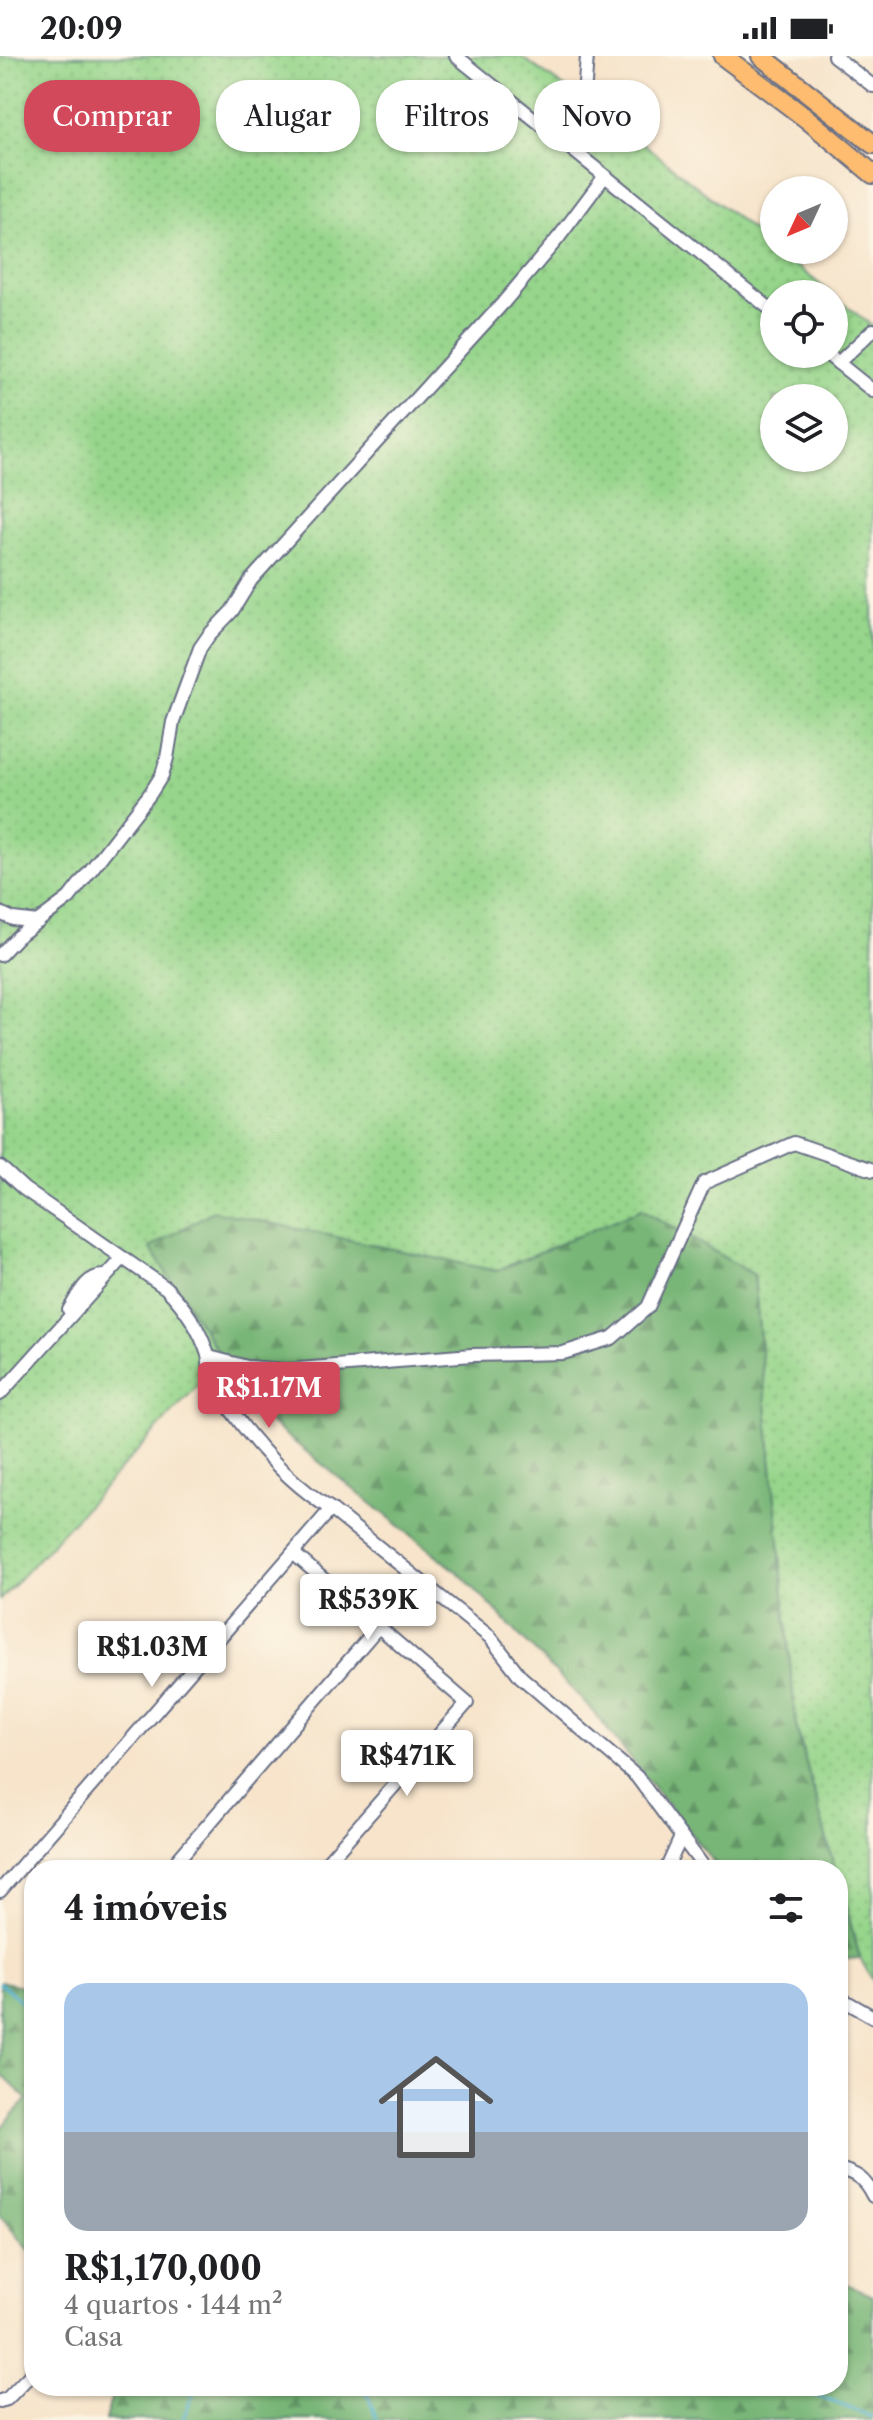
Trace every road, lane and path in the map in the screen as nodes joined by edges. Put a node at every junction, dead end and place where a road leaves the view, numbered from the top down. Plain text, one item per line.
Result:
1 (456, 56) edge
2 (587, 56) edge
3 (723, 56) edge
4 (761, 56) edge
5 (776, 56) edge
6 (834, 56) edge
7 (585, 80) edge
8 (799, 84) junction
9 (873, 86) edge
10 (534, 119) edge
11 (873, 144) edge
12 (574, 152) edge
13 (873, 174) edge
14 (604, 177) junction
15 (760, 301) edge
16 (873, 330) edge
17 (848, 354) edge
18 (844, 368) edge
19 (873, 391) edge
20 (0, 913) edge
21 (38, 922) junction
22 (0, 955) edge
23 (0, 1167) edge
24 (873, 1170) edge
25 (123, 1258) junction
26 (105, 1276) junction
27 (209, 1357) junction
28 (0, 1385) edge
29 (0, 1394) edge
30 (331, 1509) junction
31 (293, 1553) junction
32 (378, 1627) junction
33 (681, 1837) junction
34 (27, 1860) edge
35 (178, 1860) edge
36 (329, 1860) edge
37 (671, 1860) edge
38 (698, 1860) edge
39 (24, 1863) edge
40 (0, 1891) edge
41 (848, 2003) edge
42 (873, 2017) edge
43 (848, 2171) edge
44 (873, 2196) edge
45 (24, 2381) edge
46 (0, 2401) edge

1 - 10 street
2 - 7 street
3 - 13 highway
4 - 8 highway
5 - 8 highway
6 - 9 street
8 - 11 highway
12 - 14 street
14 - 15 street
14 - 21 street
16 - 17 street
18 - 19 street
20 - 21 street
21 - 22 street
23 - 25 street
24 - 27 street
25 - 26 street
25 - 27 street
26 - 28 street
26 - 29 street
27 - 30 street
30 - 31 street
30 - 33 street
31 - 32 street
31 - 34 street
32 - 35 street
32 - 36 street
33 - 37 street
33 - 38 street
39 - 40 street
41 - 42 street
43 - 44 street
45 - 46 street

